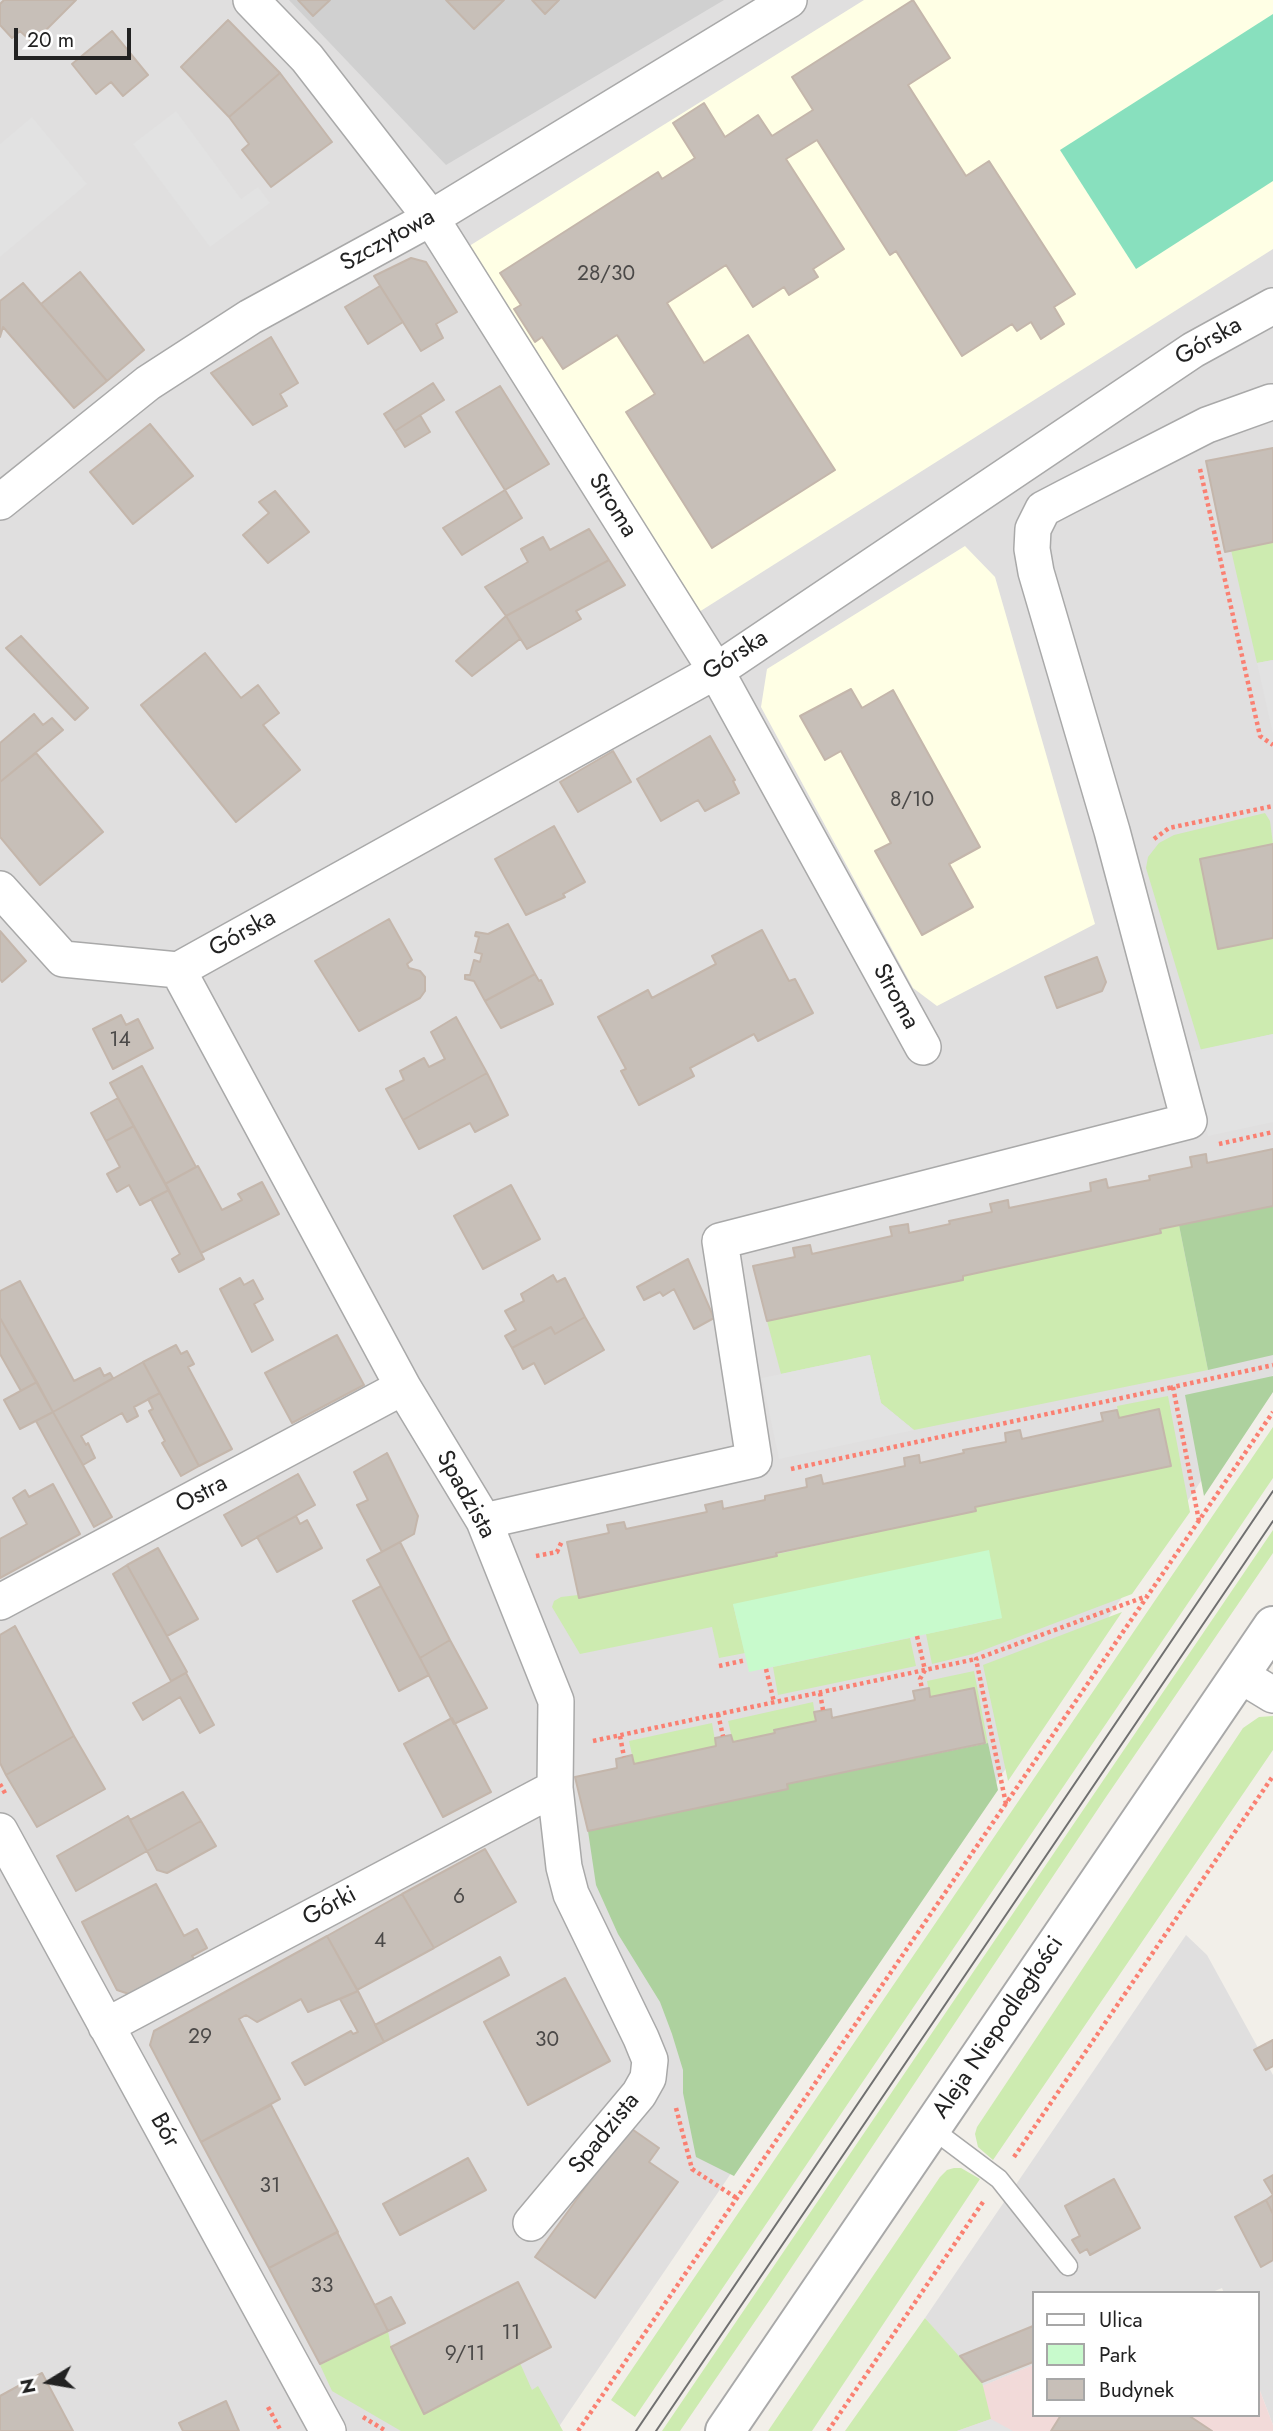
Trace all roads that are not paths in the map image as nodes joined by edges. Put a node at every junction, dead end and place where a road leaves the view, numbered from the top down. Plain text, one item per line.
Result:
1 (251, 0) edge
2 (789, 0) edge
3 (431, 218) junction
4 (1273, 306) edge
5 (1271, 402) dead end
6 (0, 502) edge
7 (716, 671) junction
8 (0, 889) edge
9 (178, 970) junction
10 (923, 1047) dead end
11 (403, 1387) junction
12 (484, 1521) junction
13 (0, 1602) edge
14 (1273, 1626) edge
15 (1240, 1675) junction
16 (1273, 1695) edge
17 (555, 1788) junction
18 (0, 1831) edge
19 (106, 2026) junction
20 (931, 2127) junction
21 (531, 2223) dead end
22 (1068, 2266) dead end
23 (328, 2431) edge
24 (725, 2431) edge

1 - 3 street, Stroma
2 - 3 street, Szczytowa
3 - 6 street, Szczytowa
3 - 7 street, Stroma
4 - 7 street, Górska
5 - 12 street
7 - 9 street, Górska
7 - 10 street, Stroma
8 - 9 street
9 - 11 street, Spadzista
11 - 12 street, Spadzista
11 - 13 street, Ostra
12 - 17 street, Spadzista
14 - 15 street, Aleja Niepodległości
15 - 16 street
15 - 20 street, Aleja Niepodległości
17 - 19 street, Górki
17 - 21 street, Spadzista
18 - 19 street, Bór
19 - 23 street, Bór
20 - 22 lane
20 - 24 street, Aleja Niepodległości

